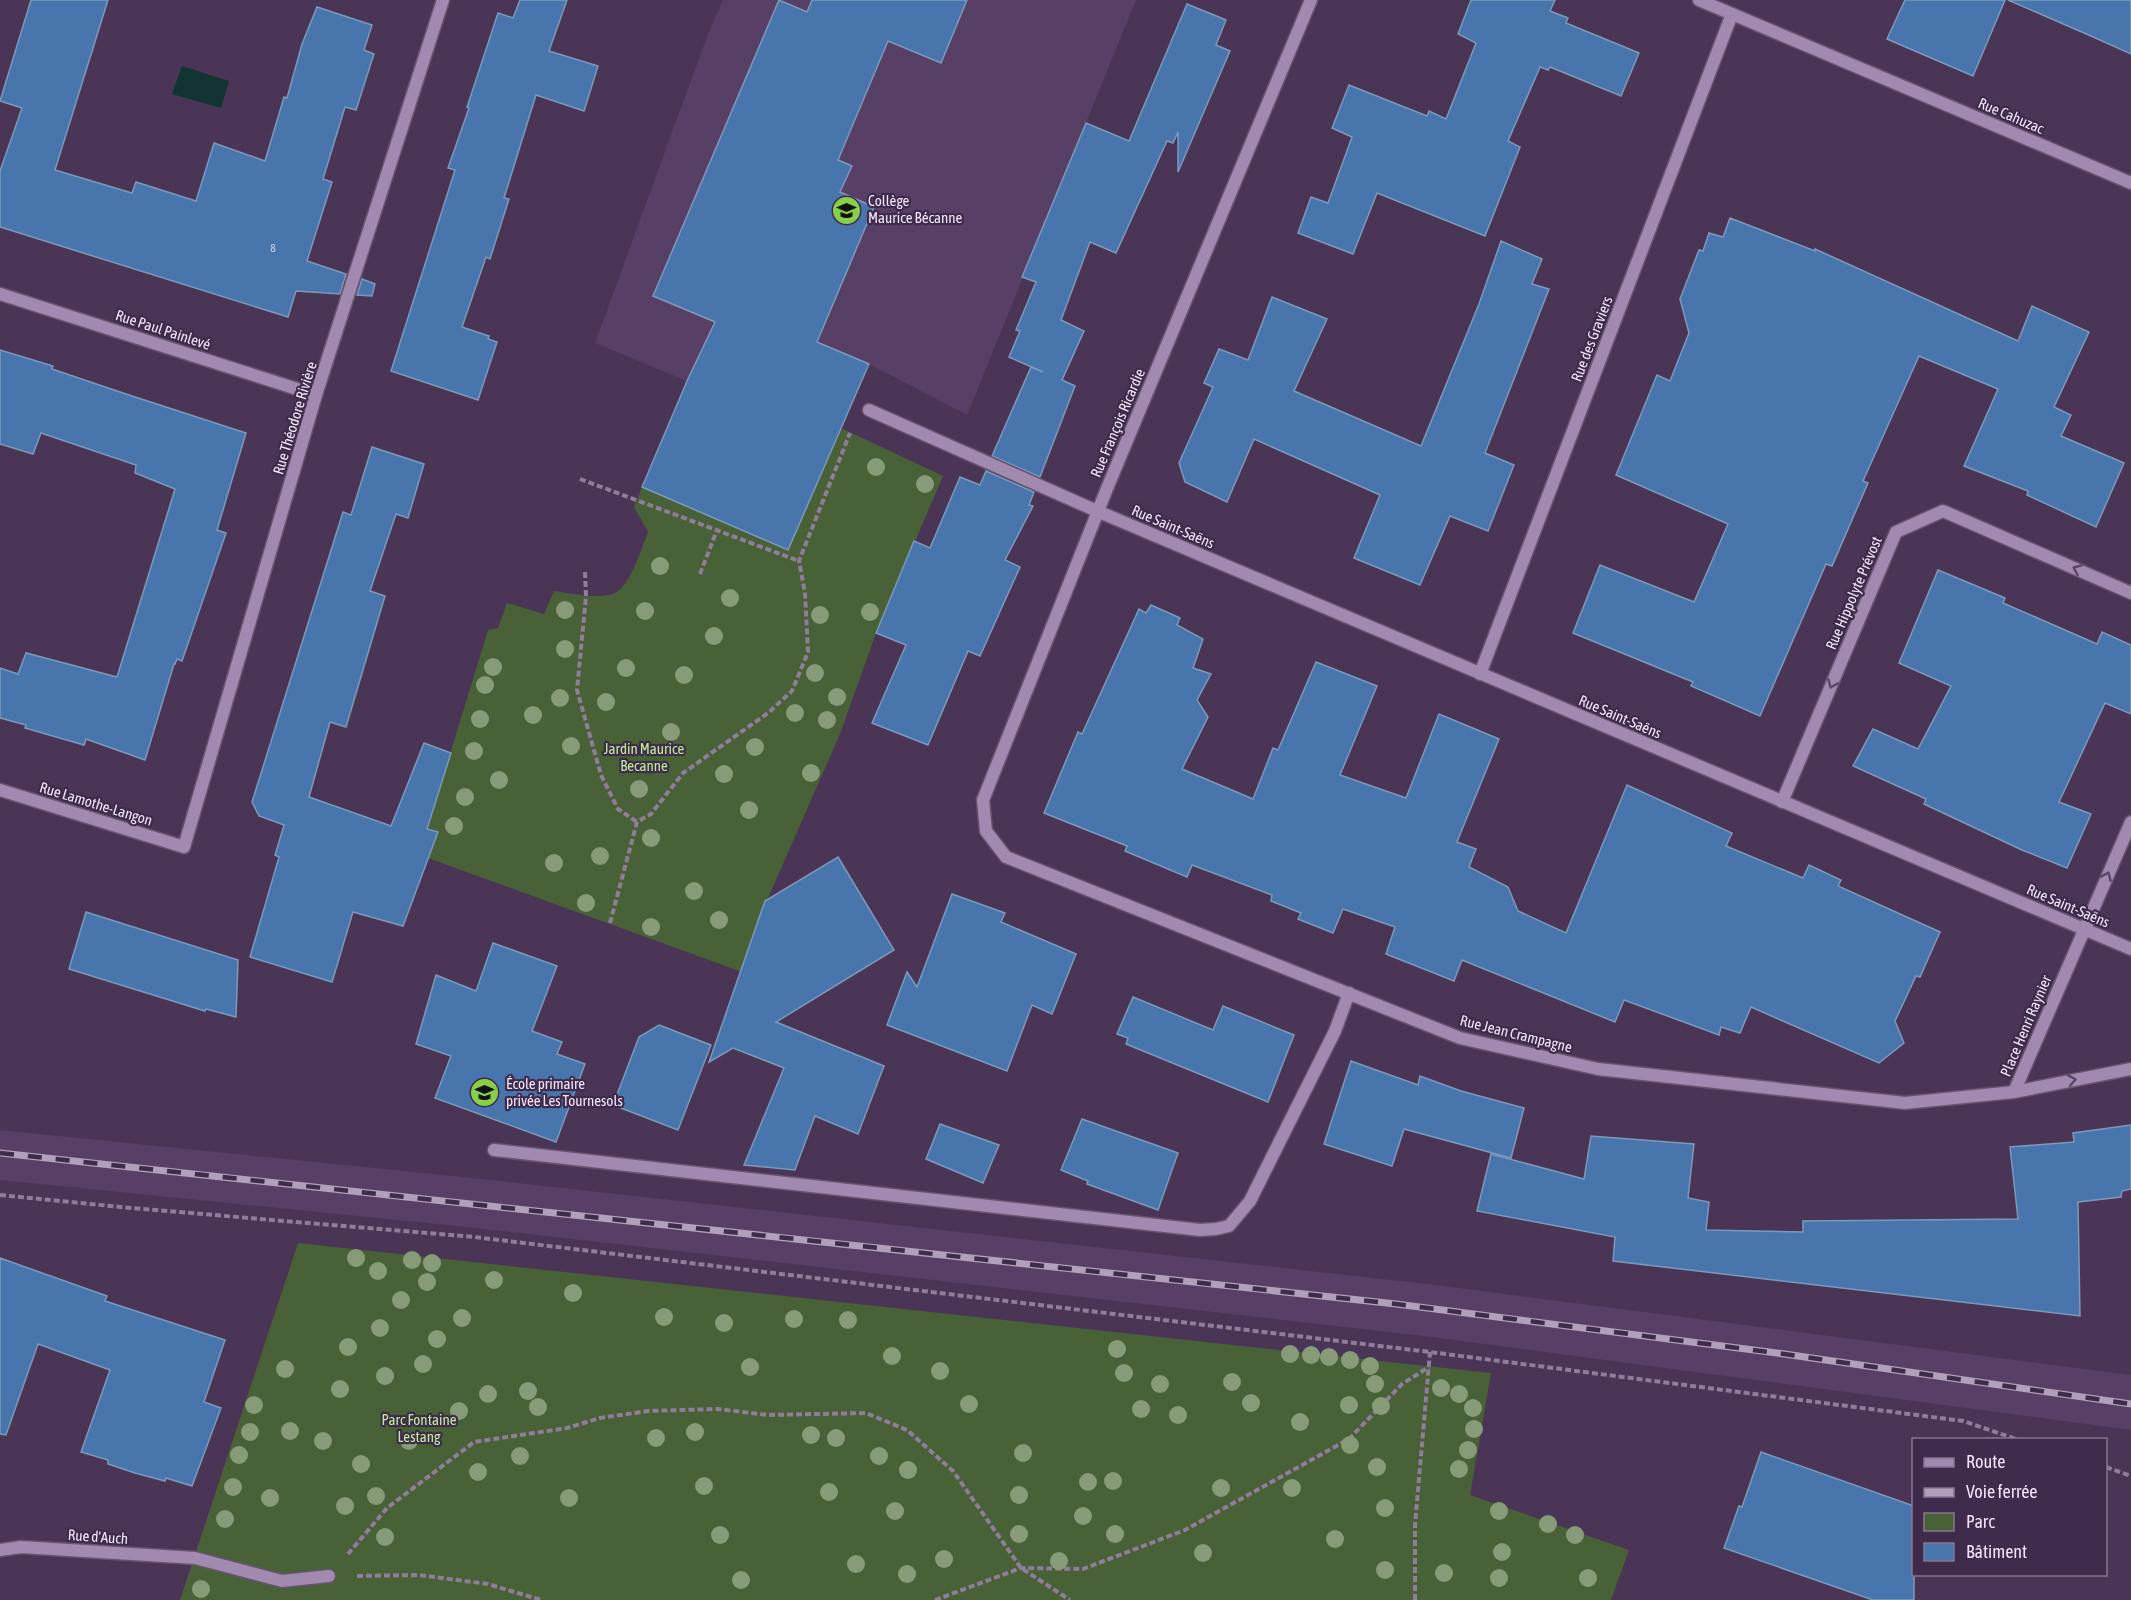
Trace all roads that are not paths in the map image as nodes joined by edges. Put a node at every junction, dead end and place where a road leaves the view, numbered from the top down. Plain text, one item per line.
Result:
1 (443, 0) edge
2 (1311, 0) edge
3 (1699, 0) edge
4 (1732, 14) junction
5 (2131, 183) edge
6 (0, 294) edge
7 (316, 395) junction
8 (869, 410) dead end
9 (1097, 511) junction
10 (2131, 593) edge
11 (1480, 674) junction
12 (0, 790) edge
13 (1782, 802) junction
14 (2131, 822) edge
15 (184, 847) joint
16 (1006, 857) joint
17 (2083, 929) junction
18 (2131, 949) edge
19 (1348, 993) junction
20 (2131, 1069) edge
21 (2014, 1092) junction
22 (494, 1150) dead end
23 (0, 1550) edge
24 (329, 1576) road end

1 - 7 street, Rue Théodore Rivière
2 - 9 street, Rue François Ricardie
3 - 4 street, Rue Cahuzac
4 - 5 street, Rue Cahuzac
4 - 11 street, Rue des Graviers
6 - 7 street, Rue Paul Painlevé
7 - 15 street, Rue Théodore Rivière
8 - 9 street, Rue Saint-Saëns
9 - 11 street, Rue Saint-Saëns
9 - 16 street, Rue François Ricardie
10 -> 13 street, Rue Hippolyte Prévost
11 - 13 street, Rue Saint-Saëns
12 - 15 street, Rue Lamothe-Langon
13 - 17 street, Rue Saint-Saëns
17 -> 14 street, Place Henri Raynier
16 - 19 street, Rue Jean Crampagne
17 - 18 street, Rue Saint-Saëns
17 - 21 street, Place Henri Raynier
19 - 21 street, Rue Jean Crampagne
19 - 22 street
21 -> 20 street, Place Henri Raynier
23 - 24 street, Rue d'Auch

